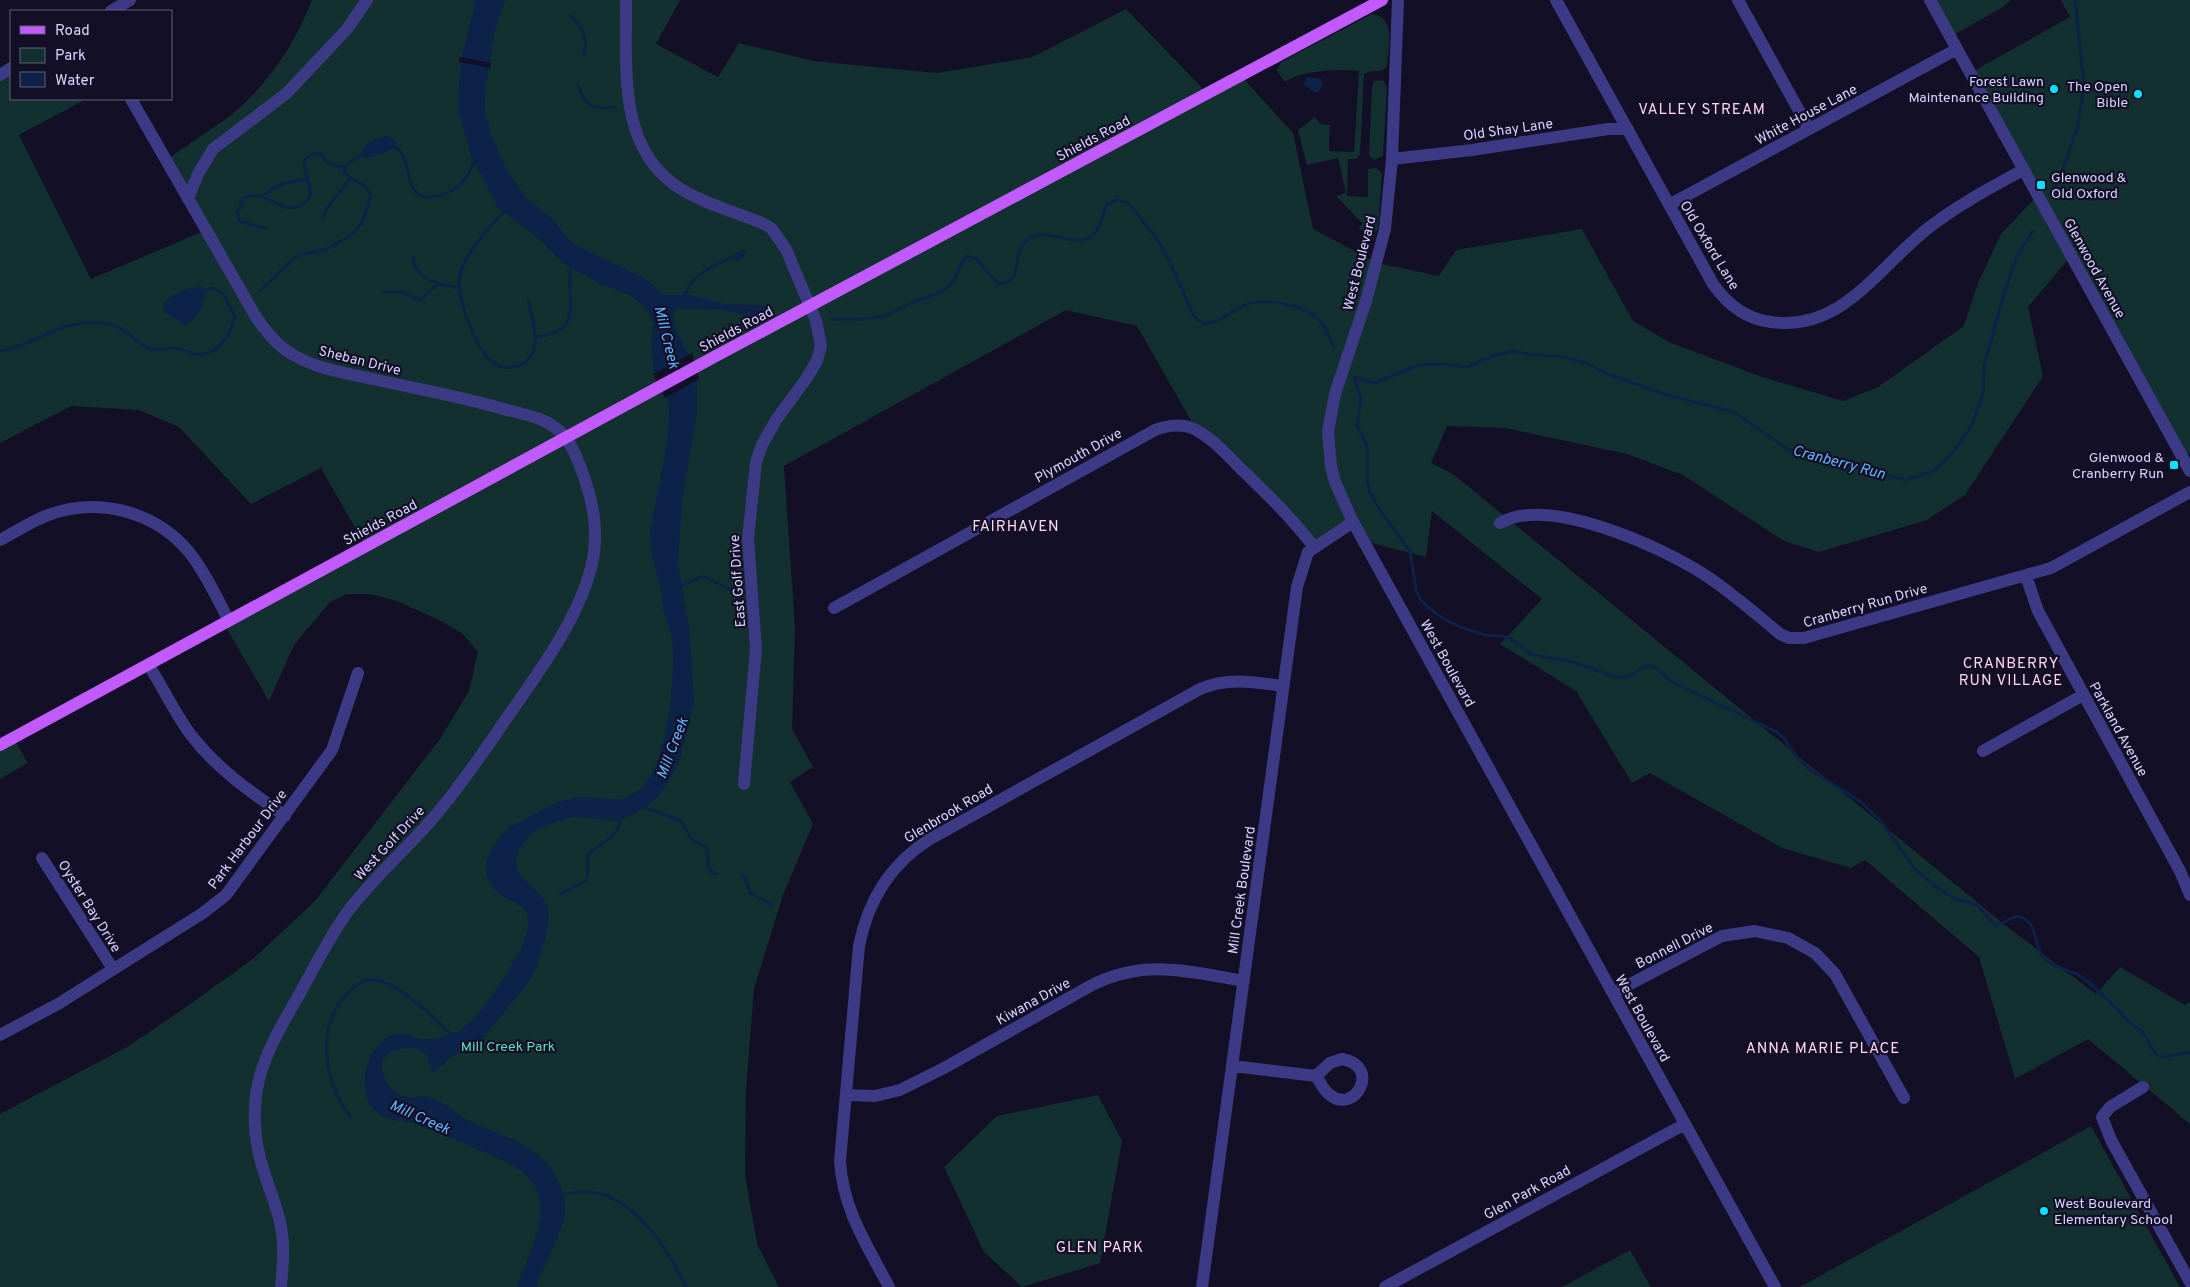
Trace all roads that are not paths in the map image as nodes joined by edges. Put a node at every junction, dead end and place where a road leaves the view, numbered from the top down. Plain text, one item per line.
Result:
1 (130, 0) edge
2 (367, 0) edge
3 (626, 0) edge
4 (1382, 0) edge
5 (1398, 0) edge
6 (1556, 0) edge
7 (1738, 0) edge
8 (1930, 0) edge
9 (113, 10) edge
10 (1957, 49) junction
11 (132, 100) edge
12 (1628, 129) junction
13 (1809, 129) junction
14 (1392, 159) junction
15 (2023, 170) junction
16 (188, 199) junction
17 (1669, 205) junction
18 (810, 306) junction
19 (567, 438) junction
20 (2190, 472) edge
21 (2190, 492) edge
22 (1353, 522) junction
23 (1500, 523) dead end
24 (0, 540) edge
25 (1314, 547) junction
26 (2026, 576) junction
27 (834, 608) dead end
28 (229, 621) junction
29 (149, 666) junction
30 (358, 674) dead end
31 (1283, 686) junction
32 (2083, 695) junction
33 (0, 745) edge
34 (1983, 751) dead end
35 (744, 784) dead end
36 (285, 816) junction
37 (42, 858) dead end
38 (2190, 896) edge
39 (113, 969) junction
40 (1244, 981) junction
41 (1613, 993) junction
42 (0, 1035) edge
43 (1233, 1066) junction
44 (1316, 1076) dead end
45 (2143, 1087) dead end
46 (846, 1095) junction
47 (1904, 1098) dead end
48 (1684, 1124) junction
49 (2190, 1282) edge
50 (281, 1287) edge
51 (890, 1287) edge
52 (1202, 1287) edge
53 (1385, 1287) edge
54 (1775, 1287) edge

1 - 9 street
2 - 16 street
3 - 18 street, East Golf Drive
4 - 18 main road, Shields Road
5 - 14 street, West Boulevard
6 - 12 street, Old Oxford Lane
7 - 13 street
8 - 10 street, Glenwood Avenue
10 - 13 street, White House Lane
10 - 15 street, Glenwood Avenue
11 - 16 street, Sheban Drive
12 - 14 street, Old Shay Lane
12 - 17 street, Old Oxford Lane
13 - 17 street, White House Lane
14 - 22 street, West Boulevard
15 - 17 street, Old Oxford Lane
15 - 20 street, Glenwood Avenue
16 - 19 street, Sheban Drive
18 - 19 main road, Shields Road
18 - 35 street, East Golf Drive
19 - 28 main road, Shields Road
19 - 50 street, West Golf Drive
21 - 26 street, Cranberry Run Drive
22 - 25 street, Mill Creek Boulevard
22 - 41 street, West Boulevard
23 - 26 street, Cranberry Run Drive
24 - 28 street
25 - 27 street, Plymouth Drive
25 - 31 street, Mill Creek Boulevard
26 - 32 street, Parkland Avenue
28 - 29 main road, Shields Road
29 - 33 main road, Shields Road
29 - 36 street
30 - 36 street, Park Harbour Drive
31 - 40 street, Mill Creek Boulevard
31 - 46 street, Glenbrook Road
32 - 34 street
32 - 38 street, Parkland Avenue
36 - 39 street, Park Harbour Drive
37 - 39 street, Oyster Bay Drive
39 - 42 street, Park Harbour Drive
40 - 43 street, Mill Creek Boulevard
40 - 46 street, Kiwana Drive
41 - 47 street, Bonnell Drive
41 - 48 street, West Boulevard
43 - 44 street
43 - 52 street, Mill Creek Boulevard
45 - 49 street
46 - 51 street, Glenbrook Road
48 - 53 street, Glen Park Road
48 - 54 street, West Boulevard

